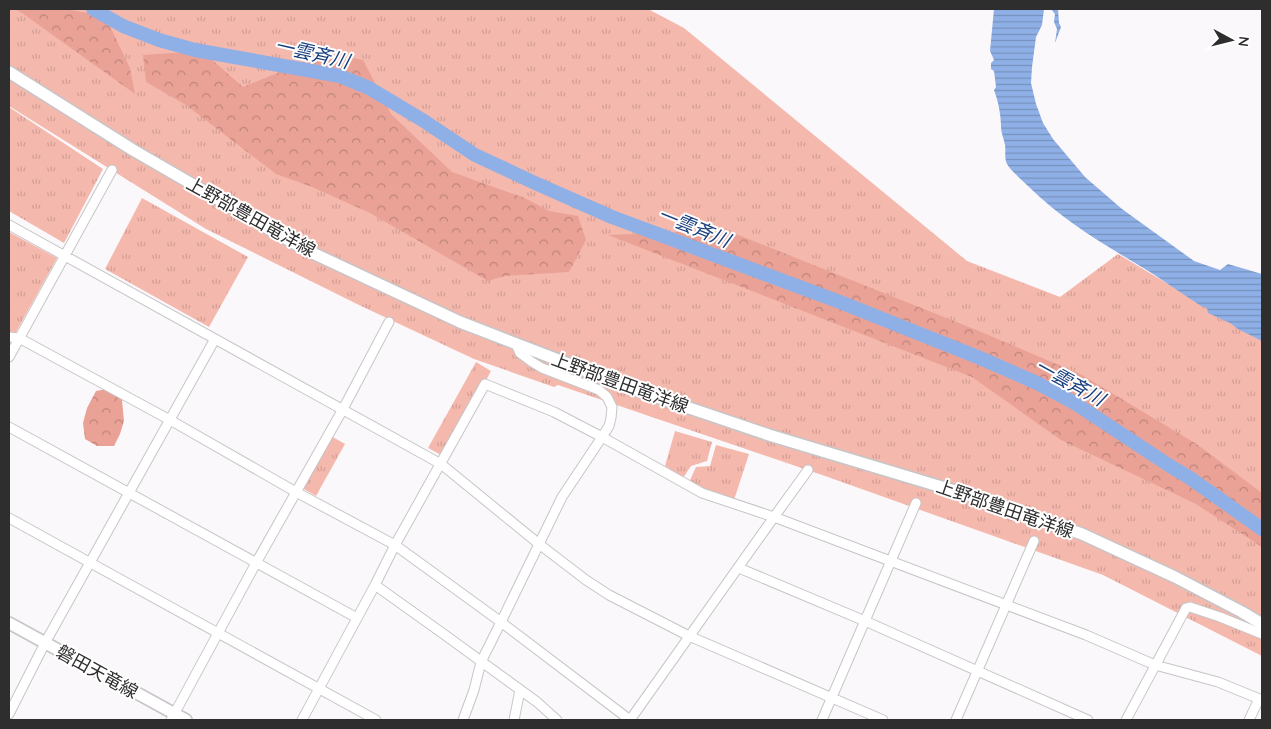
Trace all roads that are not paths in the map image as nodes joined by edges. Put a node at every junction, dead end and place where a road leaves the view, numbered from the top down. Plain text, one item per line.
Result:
1 (9, 72) edge
2 (112, 170) dead end
3 (9, 225) edge
4 (65, 256) junction
5 (389, 322) dead end
6 (9, 337) edge
7 (19, 338) junction
8 (215, 339) junction
9 (516, 344) junction
10 (9, 357) edge
11 (343, 409) junction
12 (170, 420) junction
13 (9, 427) edge
14 (602, 437) junction
15 (441, 464) junction
16 (808, 470) dead end
17 (296, 492) junction
18 (130, 493) junction
19 (916, 503) dead end
20 (774, 517) junction
21 (9, 518) edge
22 (1034, 541) dead end
23 (395, 544) junction
24 (539, 544) junction
25 (891, 561) junction
26 (91, 562) junction
27 (256, 563) junction
28 (738, 568) junction
29 (376, 585) junction
30 (1006, 605) junction
31 (357, 618) junction
32 (865, 621) junction
33 (502, 622) junction
34 (9, 623) edge
35 (1262, 624) edge
36 (219, 633) junction
37 (1262, 634) edge
38 (689, 636) junction
39 (45, 643) junction
40 (481, 662) junction
41 (1155, 665) junction
42 (977, 671) junction
43 (319, 688) junction
44 (520, 690) junction
45 (831, 698) junction
46 (1261, 699) edge
47 (9, 714) edge
48 (173, 717) edge
49 (186, 720) edge
50 (302, 720) edge
51 (376, 720) edge
52 (463, 720) edge
53 (514, 720) edge
54 (557, 720) edge
55 (630, 720) edge
56 (822, 720) edge
57 (883, 720) edge
58 (956, 720) edge
59 (1088, 720) edge
60 (1126, 720) edge
61 (1249, 720) edge

1 - 9 main road, 上野部豊田竜洋線
2 - 4 street
3 - 4 street
4 - 7 street
4 - 8 street
5 - 11 street
6 - 7 street
7 - 10 street
7 - 12 street
8 - 11 street
8 - 12 street
9 - 14 street
9 - 35 main road, 上野部豊田竜洋線
11 - 15 street
11 - 17 street
12 - 17 street
12 - 18 street
13 - 18 street
14 - 15 street
14 - 20 street
14 - 24 street
15 - 23 street
15 - 24 street
16 - 20 street
17 - 23 street
17 - 27 street
18 - 26 street
18 - 27 street
19 - 25 street
20 - 25 street
20 - 28 street
21 - 26 street
22 - 30 street
23 - 29 street
23 - 33 street
24 - 33 street
24 - 38 street
25 - 30 street
25 - 32 street
26 - 36 street
26 - 39 street
27 - 31 street
27 - 36 street
28 - 32 street
28 - 38 street
29 - 31 street
29 - 40 street
30 - 41 street
30 - 42 street
31 - 43 street
32 - 42 street
32 - 45 street
33 - 40 street
33 - 55 street
34 - 39 main road, 磐田天竜線
36 - 43 street
36 - 48 street
37 - 41 street
38 - 45 street
38 - 55 street
39 - 47 street
39 - 48 main road, 磐田天竜線
40 - 44 street
40 - 52 street
41 - 46 street
41 - 60 street
42 - 58 street
42 - 59 street
43 - 50 street
43 - 51 street
44 - 53 street
44 - 54 street
45 - 56 street
45 - 57 street
46 - 61 street
48 - 49 main road, 磐田天竜線

